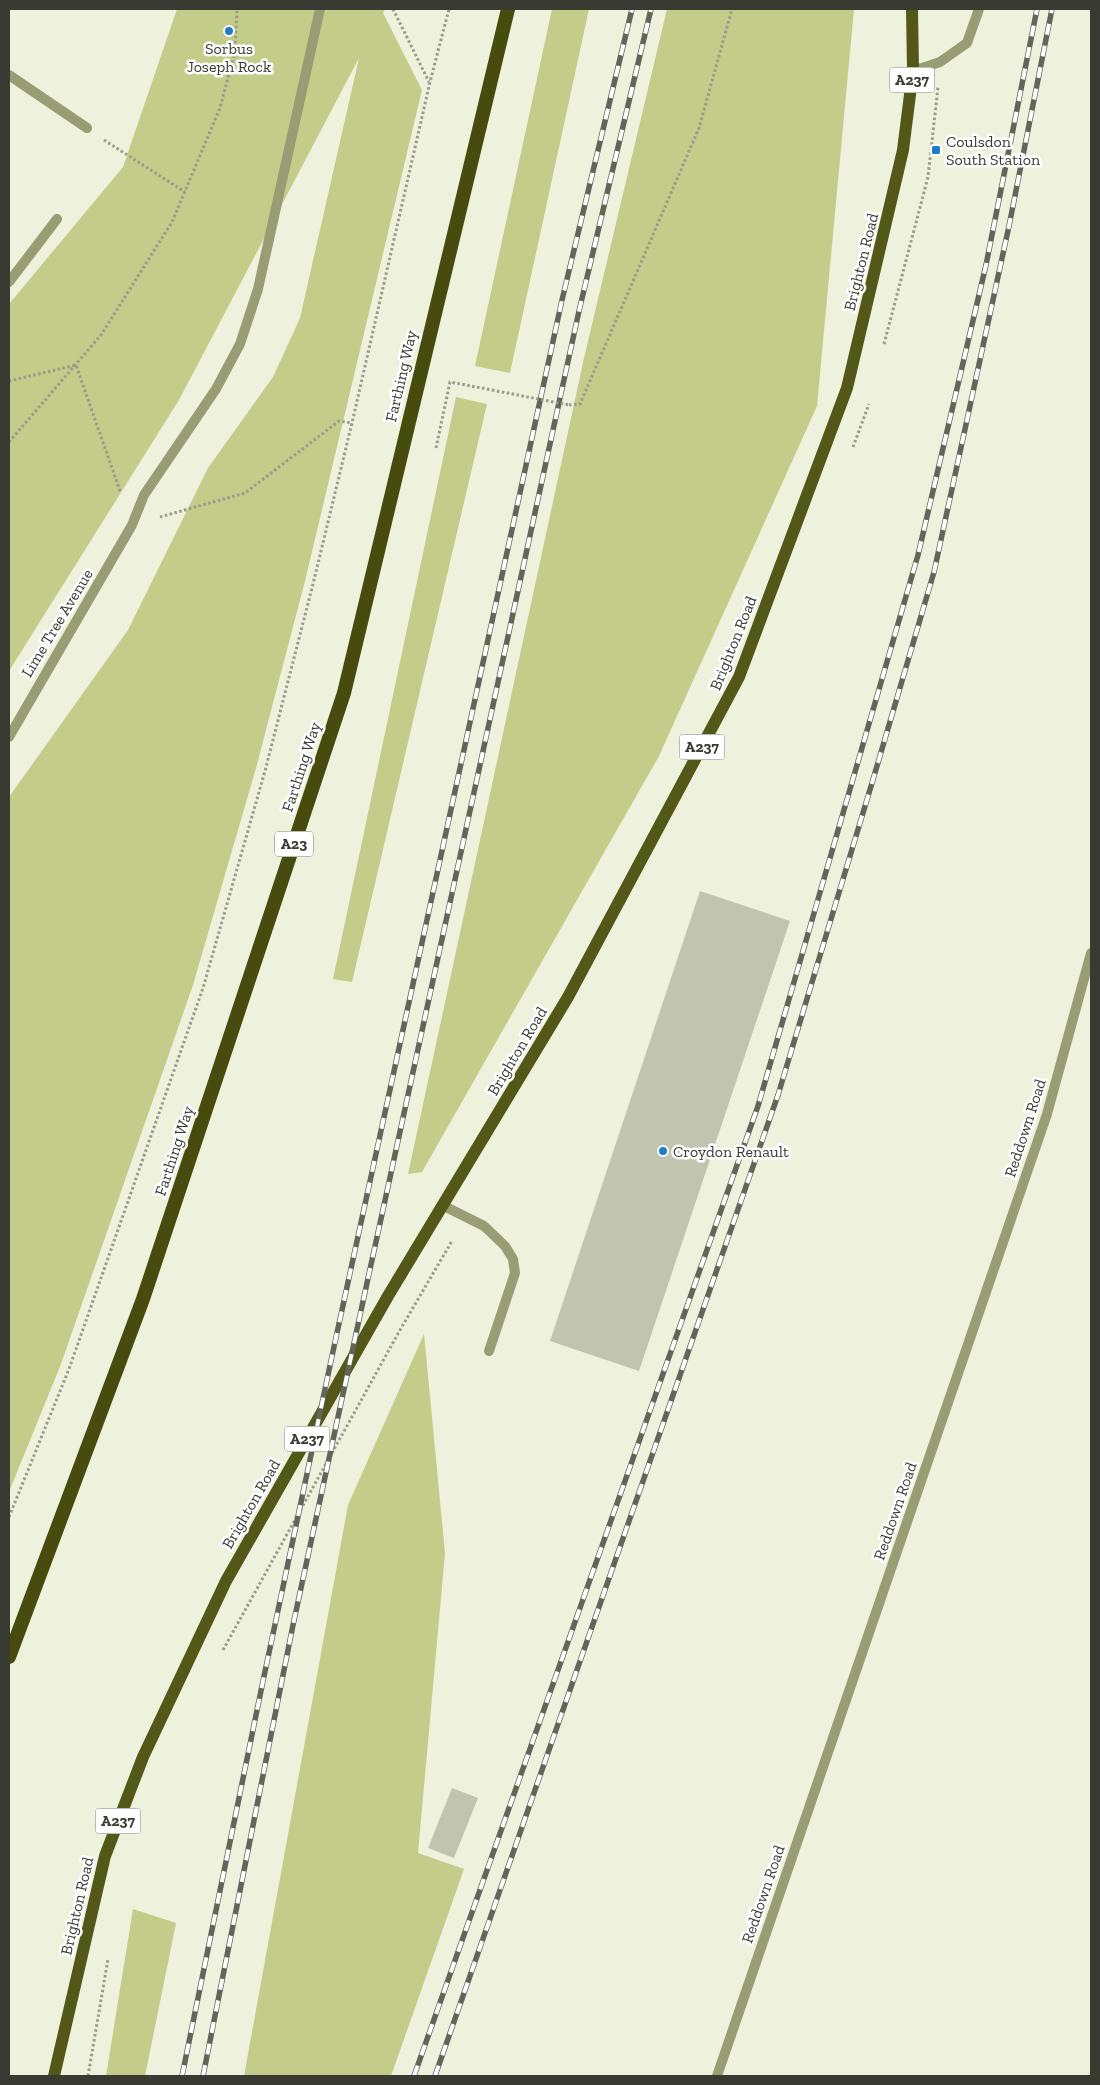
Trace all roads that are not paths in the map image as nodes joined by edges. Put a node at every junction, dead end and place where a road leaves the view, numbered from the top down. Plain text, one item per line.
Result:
1 (320, 9) edge
2 (508, 9) edge
3 (912, 9) edge
4 (980, 9) edge
5 (913, 71) junction
6 (9, 74) edge
7 (87, 128) road end
8 (57, 219) dead end
9 (9, 282) edge
10 (9, 737) edge
11 (1091, 953) edge
12 (444, 1206) junction
13 (489, 1351) dead end
14 (9, 1657) edge
15 (54, 2076) edge
16 (717, 2076) edge

1 - 10 street, Lime Tree Avenue
2 - 14 highway, Farthing Way / A23
3 - 5 main road, Brighton Road / A237
4 - 5 street
5 - 12 main road, Brighton Road / A237
6 - 7 street
8 - 9 street
11 - 16 street, Reddown Road
12 - 13 street
12 - 15 main road, Brighton Road / A237

